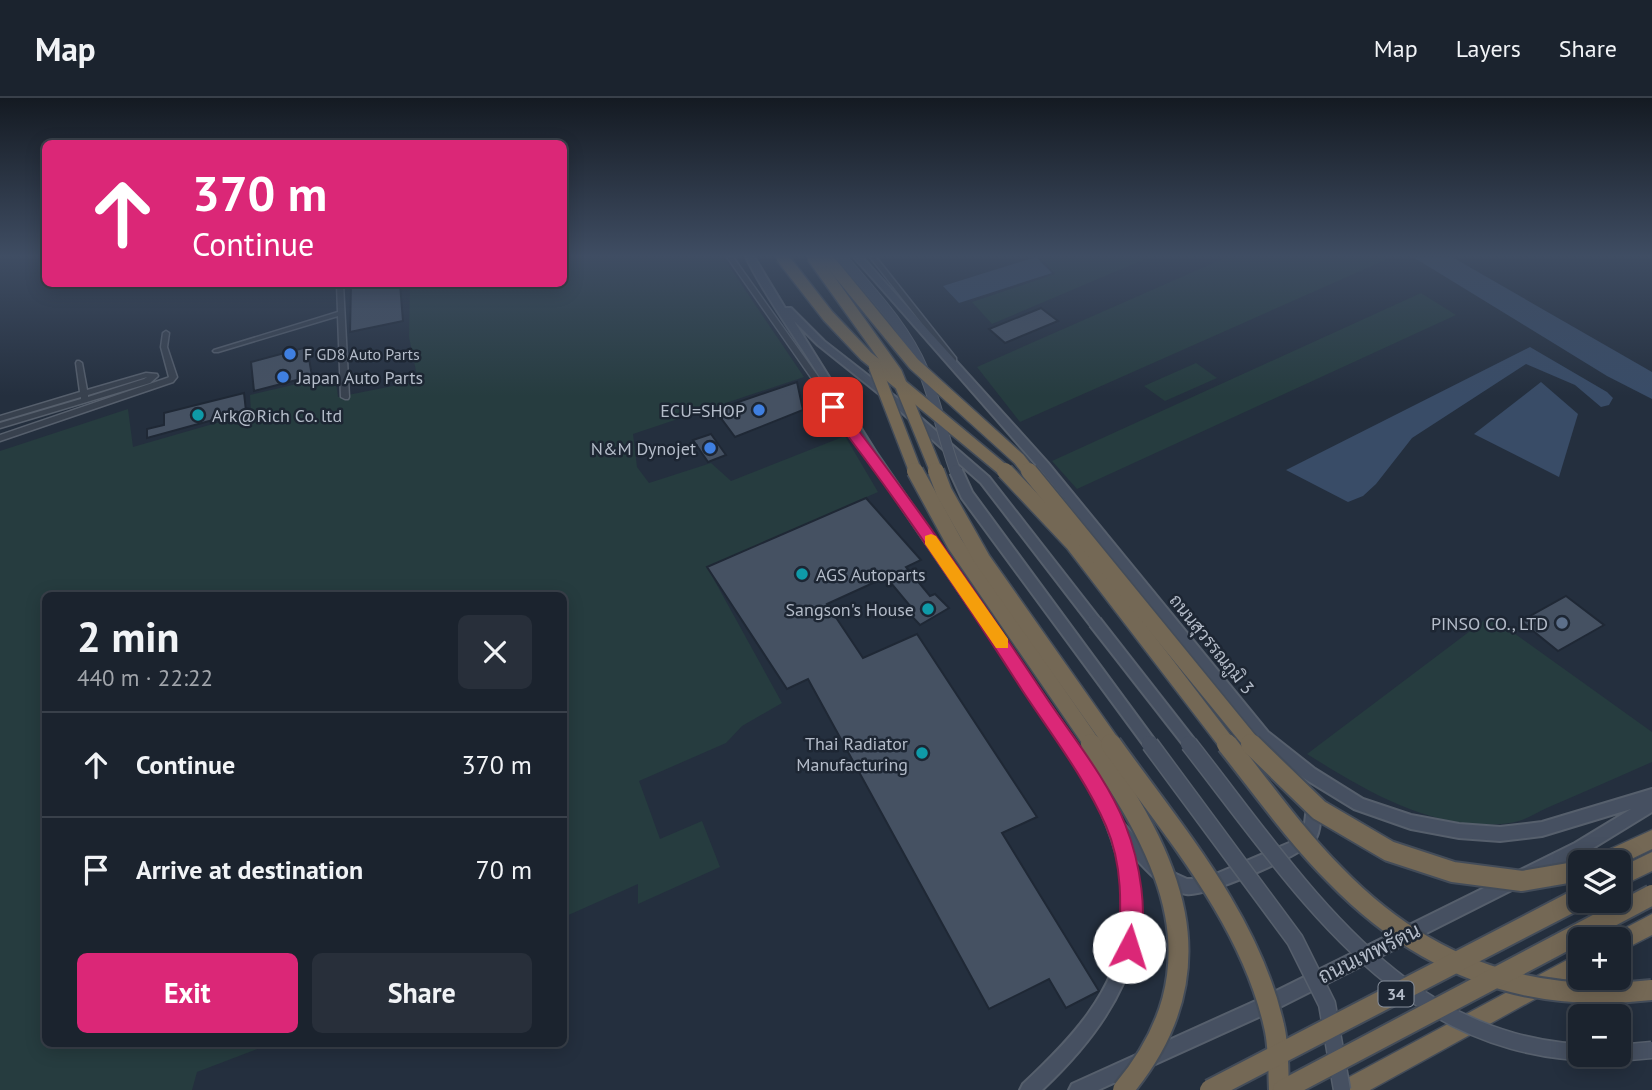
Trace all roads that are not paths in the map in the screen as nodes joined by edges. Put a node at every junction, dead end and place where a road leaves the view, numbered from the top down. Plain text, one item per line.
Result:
1 (341, 303) edge
2 (762, 303) edge
3 (777, 303) edge
4 (782, 303) edge
5 (820, 303) edge
6 (837, 303) edge
7 (846, 303) edge
8 (865, 303) edge
9 (877, 303) edge
10 (899, 303) edge
11 (911, 303) edge
12 (341, 313) junction
13 (166, 333) dead end
14 (216, 351) dead end
15 (79, 363) dead end
16 (979, 395) junction
17 (84, 397) junction
18 (345, 397) dead end
19 (0, 419) edge
20 (0, 426) edge
21 (0, 438) edge
22 (878, 464) junction
23 (1281, 754) junction
24 (1652, 796) edge
25 (1652, 804) edge
26 (1116, 825) junction
27 (1652, 839) edge
28 (1629, 850) edge
29 (1652, 861) edge
30 (1631, 872) edge
31 (1568, 873) edge
32 (1652, 895) edge
33 (1568, 904) edge
34 (1652, 924) edge
35 (1631, 935) edge
36 (1568, 970) edge
37 (1652, 990) edge
38 (1652, 1050) edge
39 (1029, 1090) edge
40 (1078, 1090) edge
41 (1123, 1090) edge
42 (1211, 1090) edge
43 (1281, 1090) edge
44 (1342, 1090) edge
45 (1348, 1090) edge

1 - 12 street
2 - 22 street
3 - 22 main road
4 - 38 main road, bridge
5 - 37 highway, bridge
6 - 41 highway, bridge
7 - 43 highway, bridge
8 - 31 highway, bridge
9 - 44 main road, bridge
10 - 16 main road, ถนนสุวรรณภูมิ 3
11 - 16 street
12 - 14 street
12 - 18 street
13 - 21 street
15 - 17 street
16 - 23 main road, ถนนสุวรรณภูมิ 3
17 - 17 street
17 - 19 street
17 - 20 street
22 - 26 main road
23 - 24 main road, ถนนสุวรรณภูมิ 3
23 - 26 main road
25 - 40 main road, ถนนเทพรัตน
26 - 39 main road
27 - 28 highway
29 - 30 highway
32 - 43 highway, bridge
33 - 42 highway, 34
34 - 35 highway
36 - 45 highway

